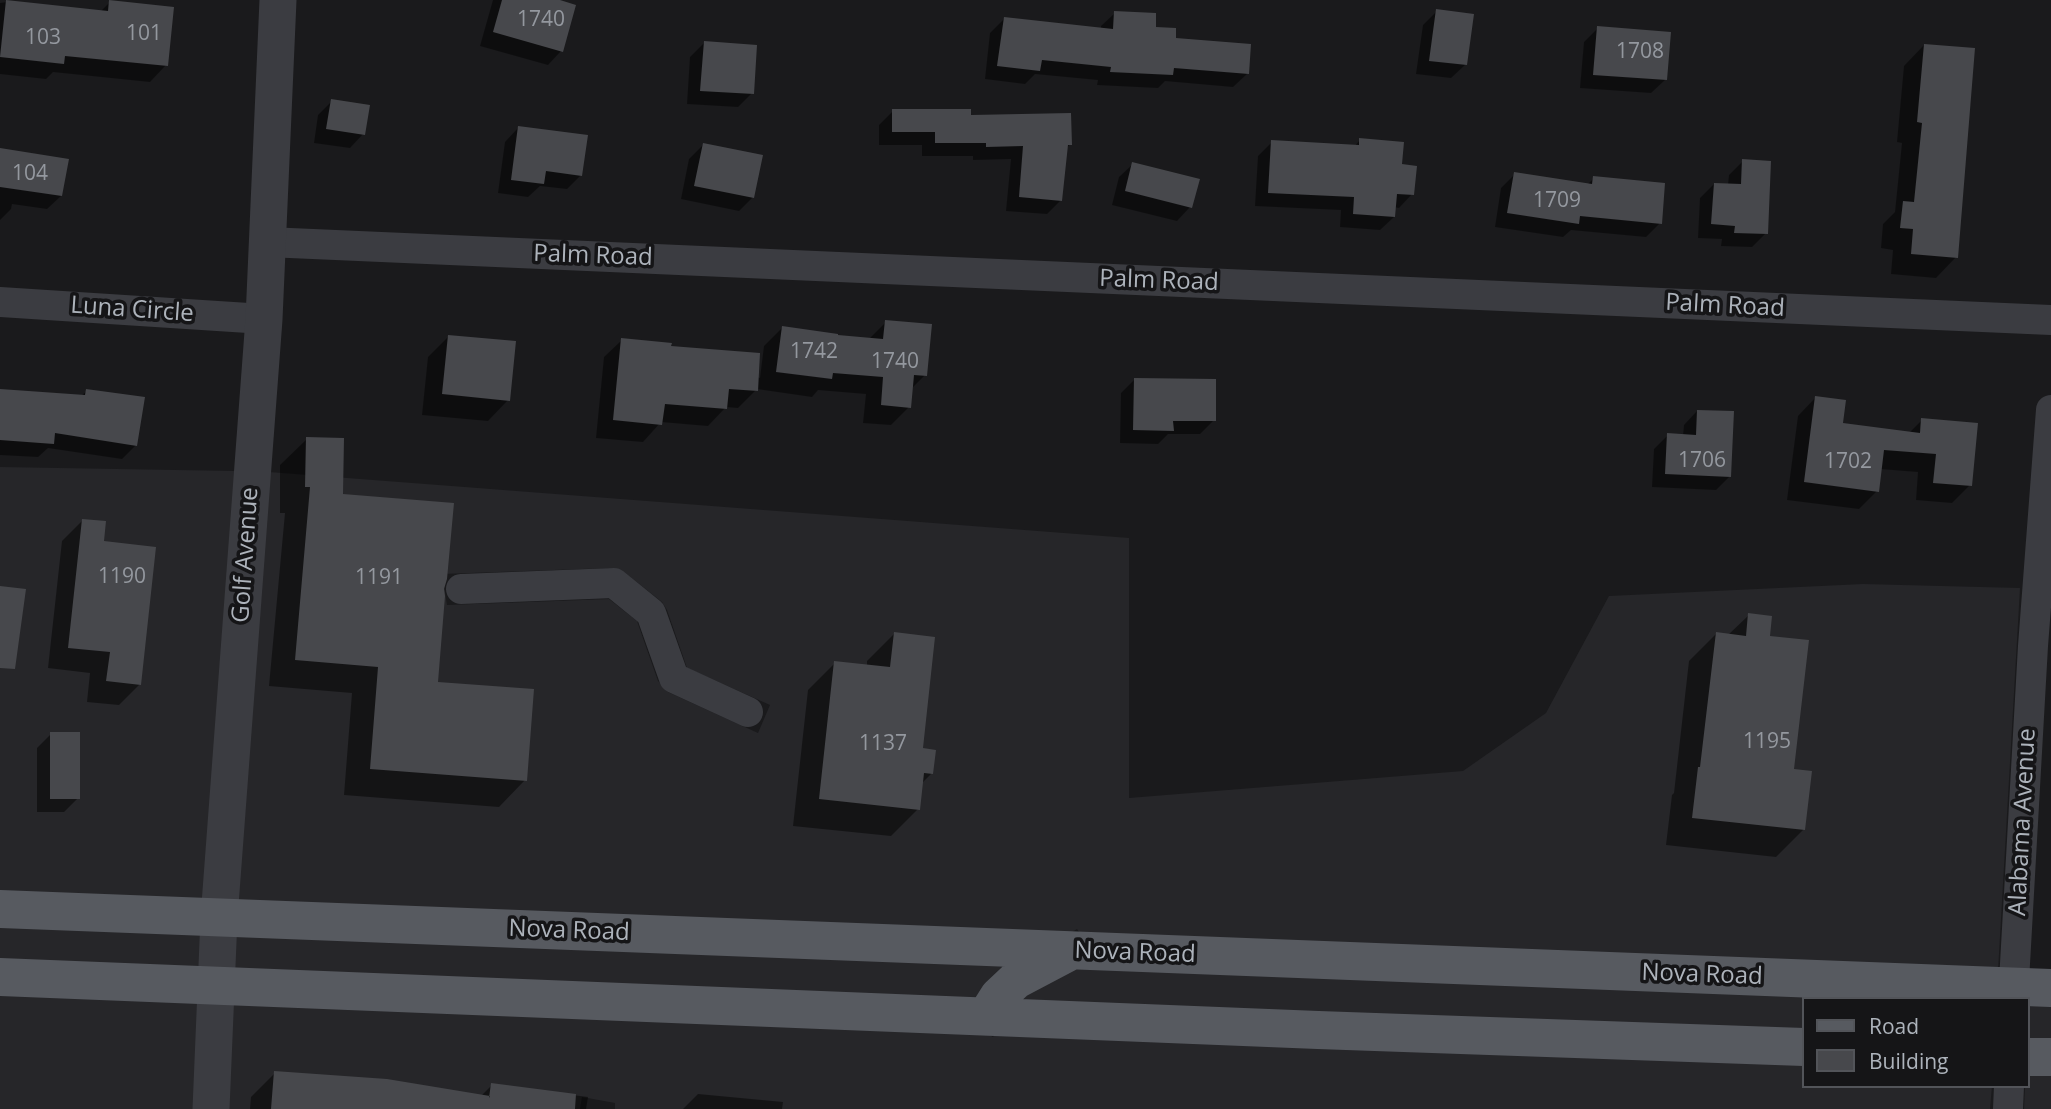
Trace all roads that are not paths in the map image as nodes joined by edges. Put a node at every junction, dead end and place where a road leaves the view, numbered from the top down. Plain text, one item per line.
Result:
1 (278, 0) edge
2 (267, 242) junction
3 (0, 302) edge
4 (264, 319) junction
5 (2051, 320) edge
6 (2051, 410) edge
7 (461, 589) dead end
8 (748, 712) dead end
9 (0, 909) edge
10 (219, 918) junction
11 (1073, 950) junction
12 (0, 977) edge
13 (216, 985) junction
14 (2026, 991) edge
15 (987, 1015) junction
16 (1802, 1047) edge
17 (2030, 1056) edge
18 (2051, 1057) edge
19 (2008, 1088) edge
20 (211, 1109) edge
21 (2007, 1109) edge

1 - 2 street, Golf Avenue
2 - 4 street, Golf Avenue
2 - 5 street, Palm Road
3 - 4 street, Luna Circle
4 - 10 street, Golf Avenue
6 - 14 street, Alabama Avenue
7 - 8 street
9 - 10 main road, Nova Road
10 - 11 main road, Nova Road
10 - 13 street, Golf Avenue
11 - 14 main road, Nova Road
11 - 15 main road
12 - 13 main road
13 - 15 main road
13 - 20 street, Golf Avenue
15 - 16 main road
17 - 18 main road
19 - 21 street

